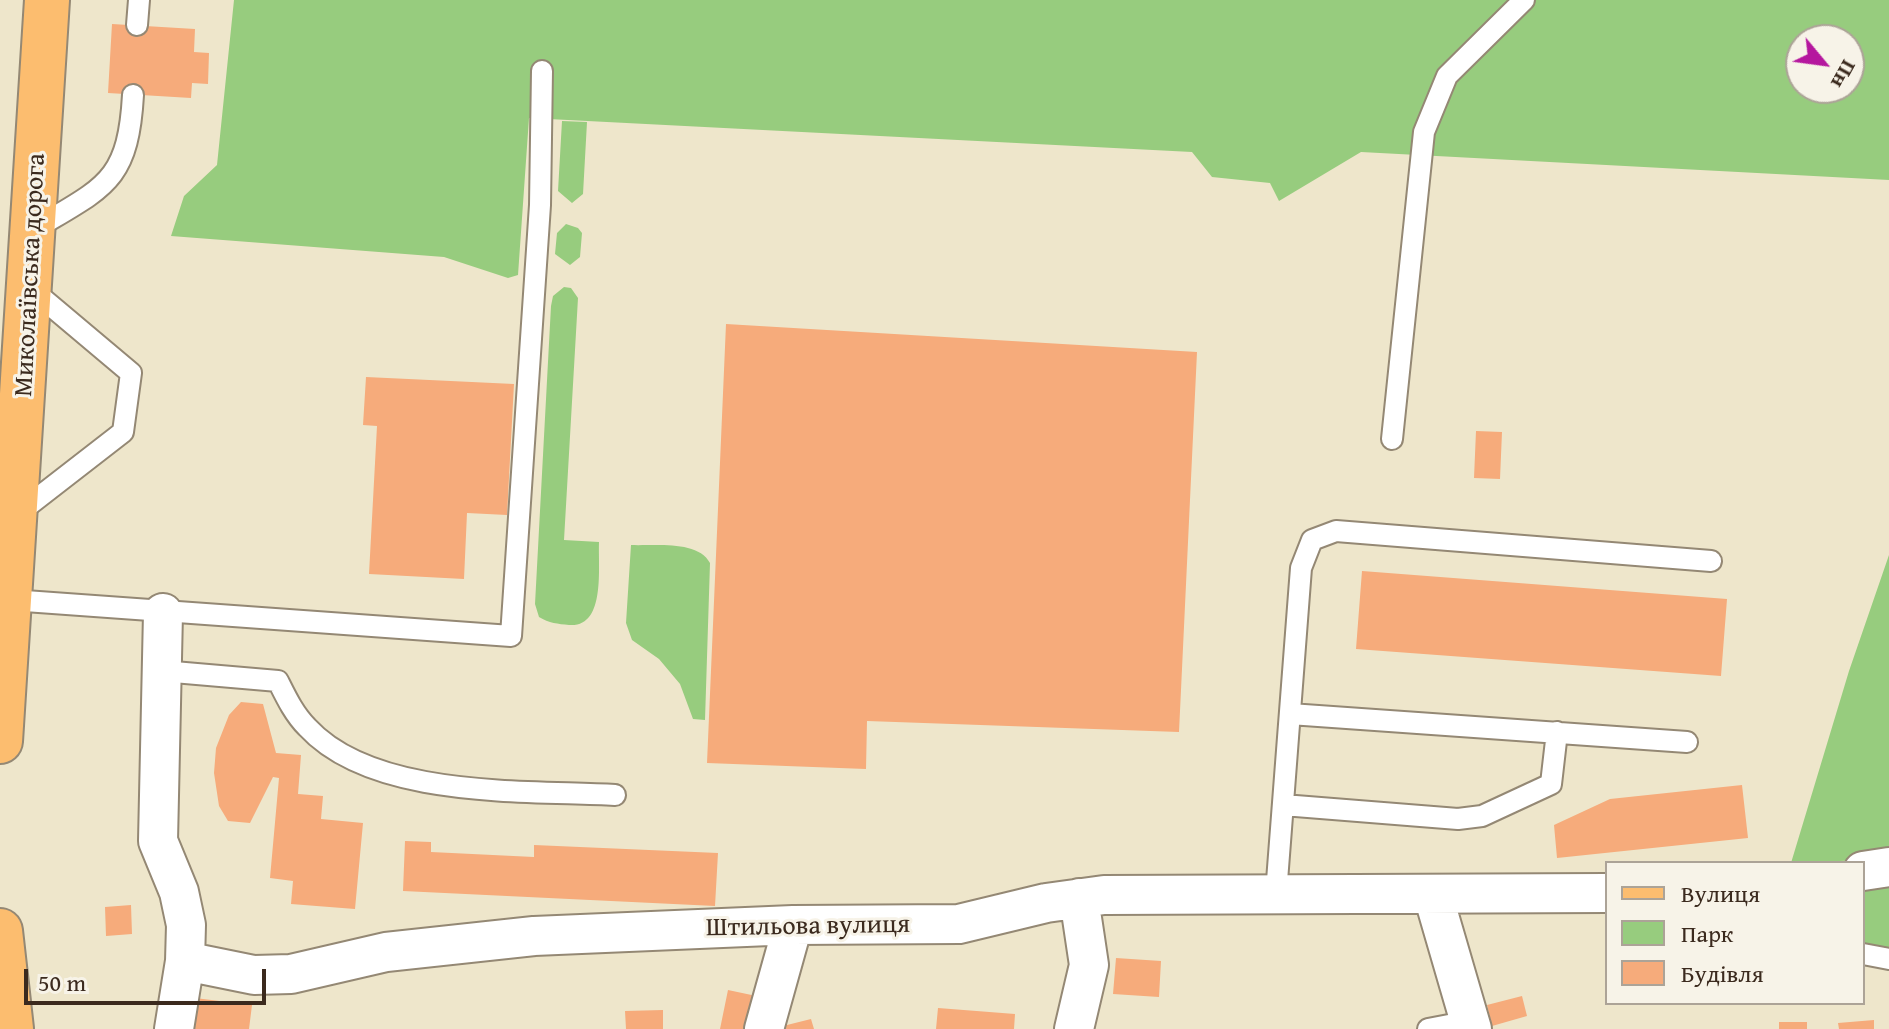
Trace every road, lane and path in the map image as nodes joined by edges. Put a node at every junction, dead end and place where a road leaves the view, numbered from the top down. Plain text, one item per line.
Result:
1 (47, 0) edge
2 (139, 0) edge
3 (1524, 0) edge
4 (137, 25) dead end
5 (542, 71) dead end
6 (133, 95) dead end
7 (33, 230) junction
8 (30, 288) junction
9 (1392, 439) dead end
10 (16, 515) junction
11 (1711, 561) dead end
12 (11, 600) junction
13 (163, 613) junction
14 (162, 671) junction
15 (2, 688) edge
16 (1290, 714) junction
17 (1557, 732) junction
18 (0, 741) edge
19 (1687, 742) dead end
20 (615, 795) dead end
21 (1283, 805) junction
22 (1889, 867) edge
23 (1865, 871) edge
24 (1605, 893) edge
25 (1276, 894) junction
26 (1433, 895) junction
27 (1079, 898) junction
28 (793, 925) junction
29 (0, 931) edge
30 (1865, 954) edge
31 (1889, 959) edge
32 (185, 961) junction
33 (1471, 1025) edge
34 (11, 1029) edge
35 (174, 1029) edge
36 (764, 1029) edge
37 (1074, 1029) edge
38 (1428, 1029) edge

1 - 7 main road, Миколаївська дорога
2 - 4 lane
3 - 9 lane
5 - 13 lane
6 - 7 lane
7 - 8 main road, Миколаївська дорога
8 - 10 main road, Миколаївська дорога
8 - 10 lane
10 - 12 main road, Миколаївська дорога
11 - 16 lane
12 - 13 lane
12 - 15 main road, Миколаївська дорога
13 - 14 street
14 - 20 lane
14 - 32 street
15 - 18 main road, Миколаївська дорога
16 - 17 lane
16 - 21 lane
17 - 19 lane
17 - 21 lane
21 - 25 lane
22 - 23 street
24 - 26 street, Штильова вулиця
25 - 26 street, Штильова вулиця
25 - 27 street, Штильова вулиця
26 - 33 street
27 - 28 street, Штильова вулиця
27 - 37 street
28 - 32 street, Штильова вулиця
28 - 36 street
29 - 34 main road
30 - 31 lane
32 - 35 street
33 - 38 lane

